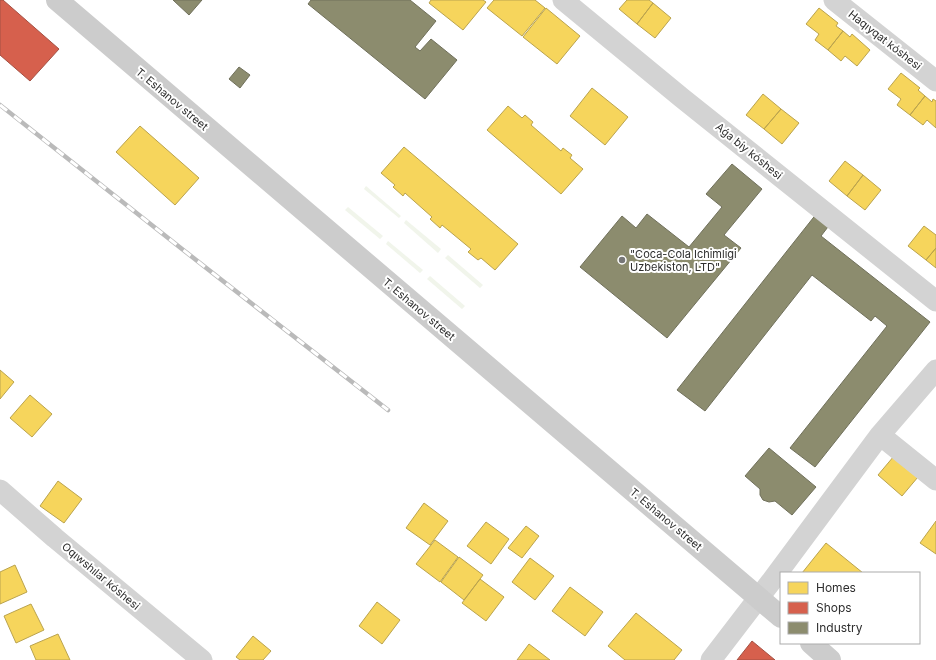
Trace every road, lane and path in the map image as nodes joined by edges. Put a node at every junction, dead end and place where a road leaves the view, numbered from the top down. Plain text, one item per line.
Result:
1 (57, 0) edge
2 (563, 0) edge
3 (834, 0) edge
4 (936, 81) edge
5 (936, 301) edge
6 (936, 370) edge
7 (880, 435) junction
8 (936, 480) edge
9 (0, 490) edge
10 (758, 598) junction
11 (780, 617) edge
12 (812, 644) edge
13 (202, 660) edge
14 (711, 660) edge
15 (830, 660) edge

1 - 10 main road, T. Eshanov street
2 - 5 street, Aǵa biy kóshesi
3 - 4 street, Haqıyqat kóshesi
6 - 7 street
7 - 8 street
7 - 10 street
9 - 13 street, Oqıwshılar kóshesi
10 - 11 main road, T. Eshanov street
10 - 14 street
12 - 15 main road

